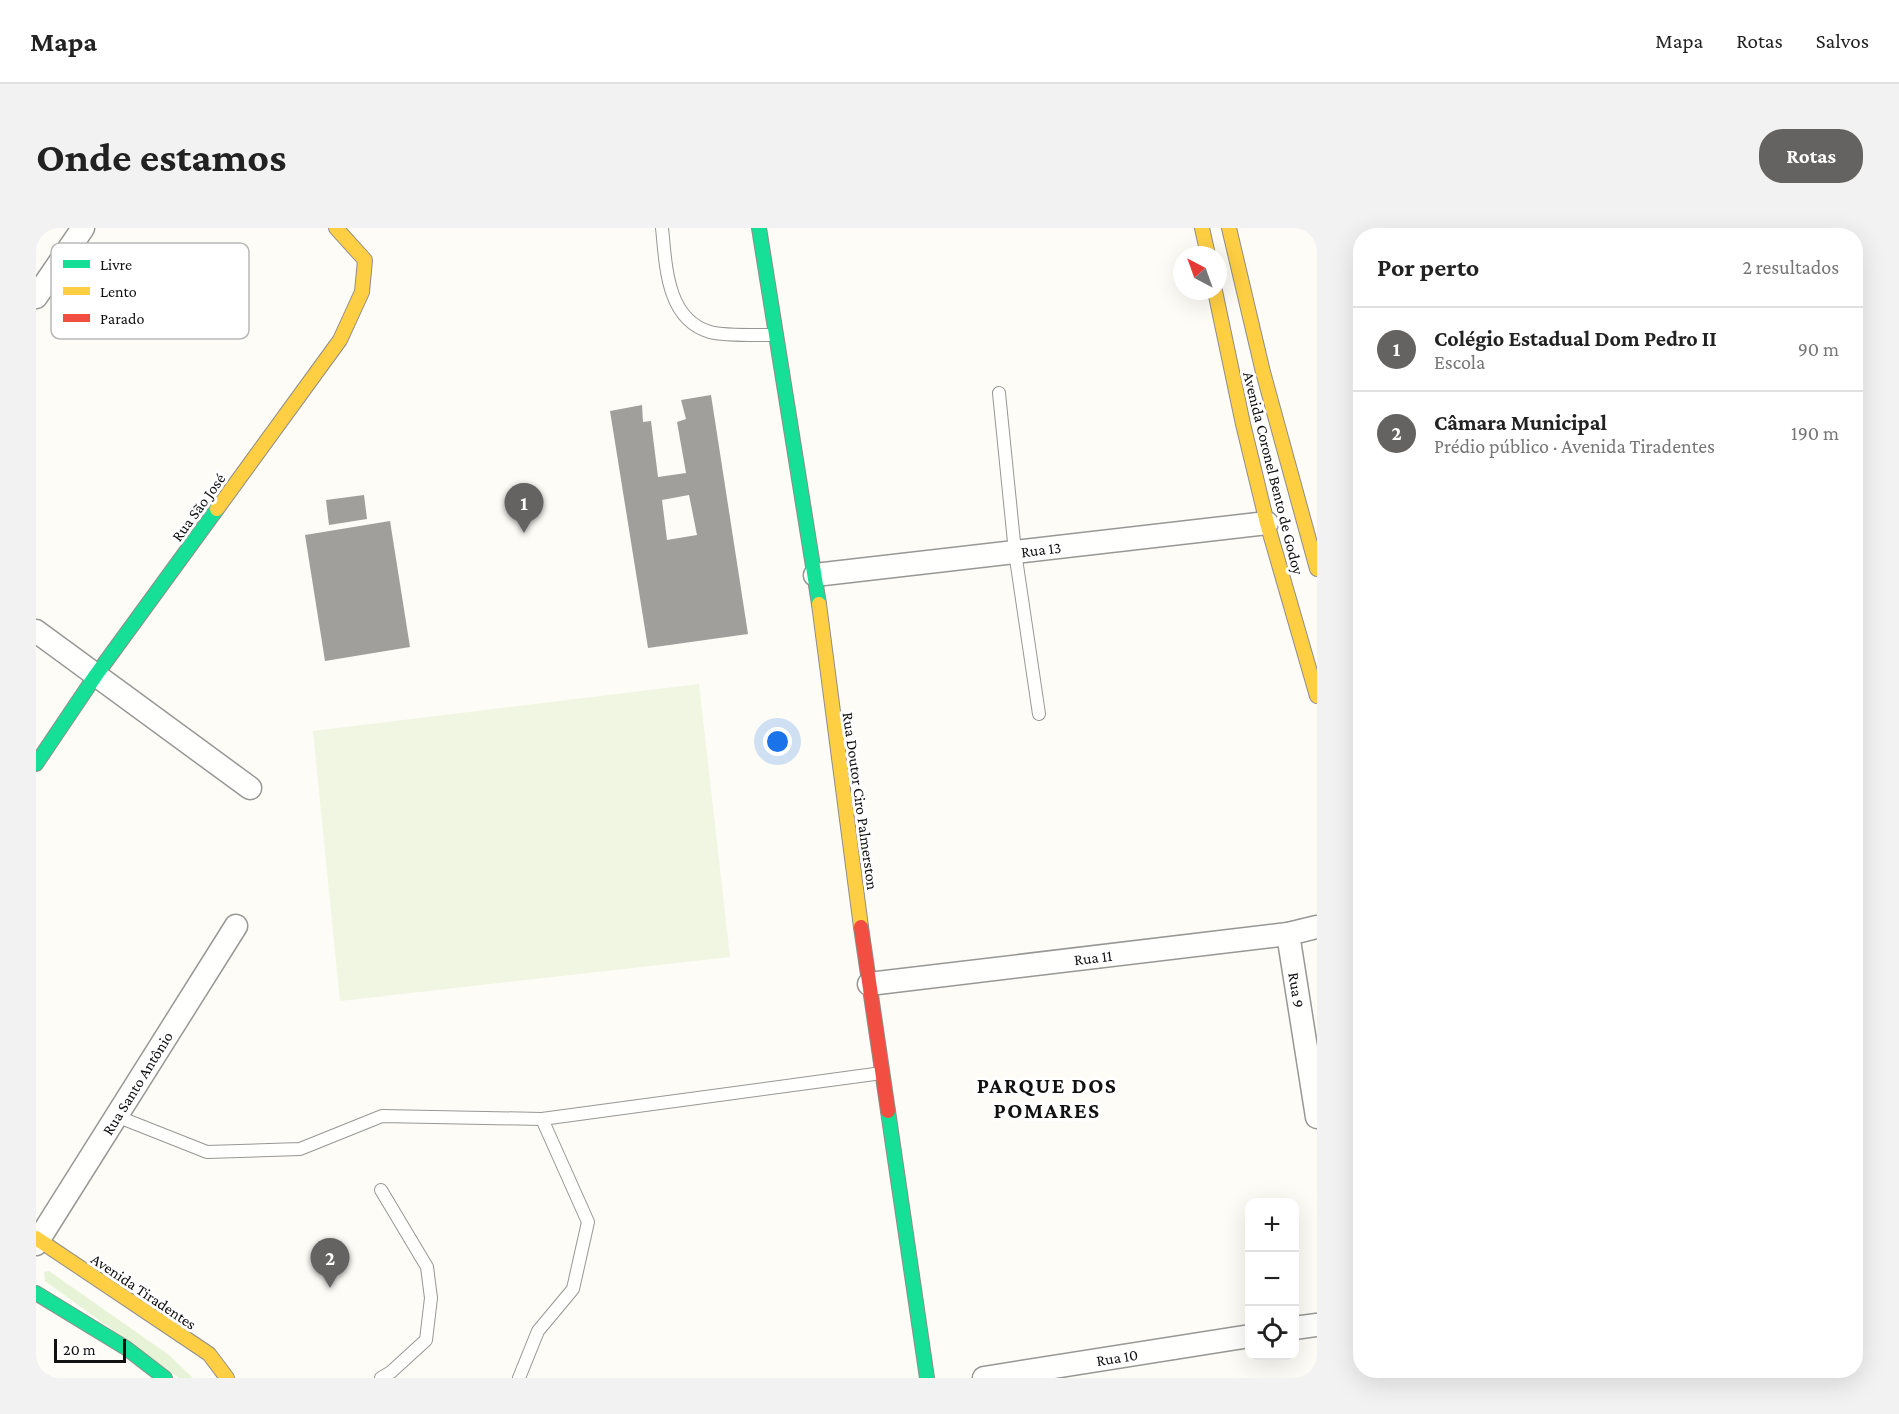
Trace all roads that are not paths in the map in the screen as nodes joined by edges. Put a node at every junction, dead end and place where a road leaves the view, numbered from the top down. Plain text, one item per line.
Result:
1 (83, 228) edge
2 (336, 228) edge
3 (662, 228) edge
4 (759, 228) edge
5 (1202, 228) edge
6 (1229, 228) edge
7 (73, 243) edge
8 (1206, 246) edge
9 (51, 275) edge
10 (36, 297) edge
11 (1217, 300) edge
12 (777, 335) junction
13 (999, 393) dead end
14 (1267, 523) junction
15 (1015, 552) junction
16 (1317, 569) edge
17 (815, 575) junction
18 (36, 631) edge
19 (96, 675) junction
20 (1317, 696) edge
21 (1039, 714) dead end
22 (36, 764) edge
23 (250, 788) dead end
24 (236, 926) dead end
25 (1317, 927) edge
26 (1288, 934) junction
27 (869, 984) junction
28 (882, 1073) junction
29 (116, 1116) junction
30 (1317, 1117) edge
31 (542, 1119) junction
32 (381, 1190) dead end
33 (37, 1241) edge
34 (36, 1293) edge
35 (1317, 1325) edge
36 (1299, 1327) edge
37 (1245, 1337) edge
38 (165, 1378) edge
39 (227, 1378) edge
40 (381, 1378) edge
41 (519, 1378) edge
42 (927, 1378) edge
43 (984, 1378) edge

1 - 7 street
2 - 19 street, Rua São José
3 - 12 lane
4 - 12 street, Rua Doutor Ciro Palmerston
5 - 8 street
6 - 16 street, Avenida Coronel Bento de Godoy
9 - 10 street
11 - 14 street, Avenida Coronel Bento de Godoy
12 - 17 street, Rua Doutor Ciro Palmerston
13 - 15 lane
14 - 15 street, Rua 13
14 - 20 street, Avenida Coronel Bento de Godoy
15 - 17 street, Rua 13
15 - 21 lane
17 - 27 street, Rua Doutor Ciro Palmerston
18 - 19 street
19 - 22 street, Rua São José
19 - 23 street
24 - 29 street, Rua Santo Antônio
25 - 26 street, Rua 11
26 - 27 street, Rua 11
26 - 30 street, Rua 9
27 - 28 street, Rua Doutor Ciro Palmerston
28 - 31 lane
28 - 42 street, Rua Doutor Ciro Palmerston
29 - 31 lane
29 - 33 street, Rua Santo Antônio
31 - 41 lane
32 - 40 lane
33 - 39 street, Avenida Tiradentes
34 - 38 street
35 - 36 street
37 - 43 street, Rua 10

